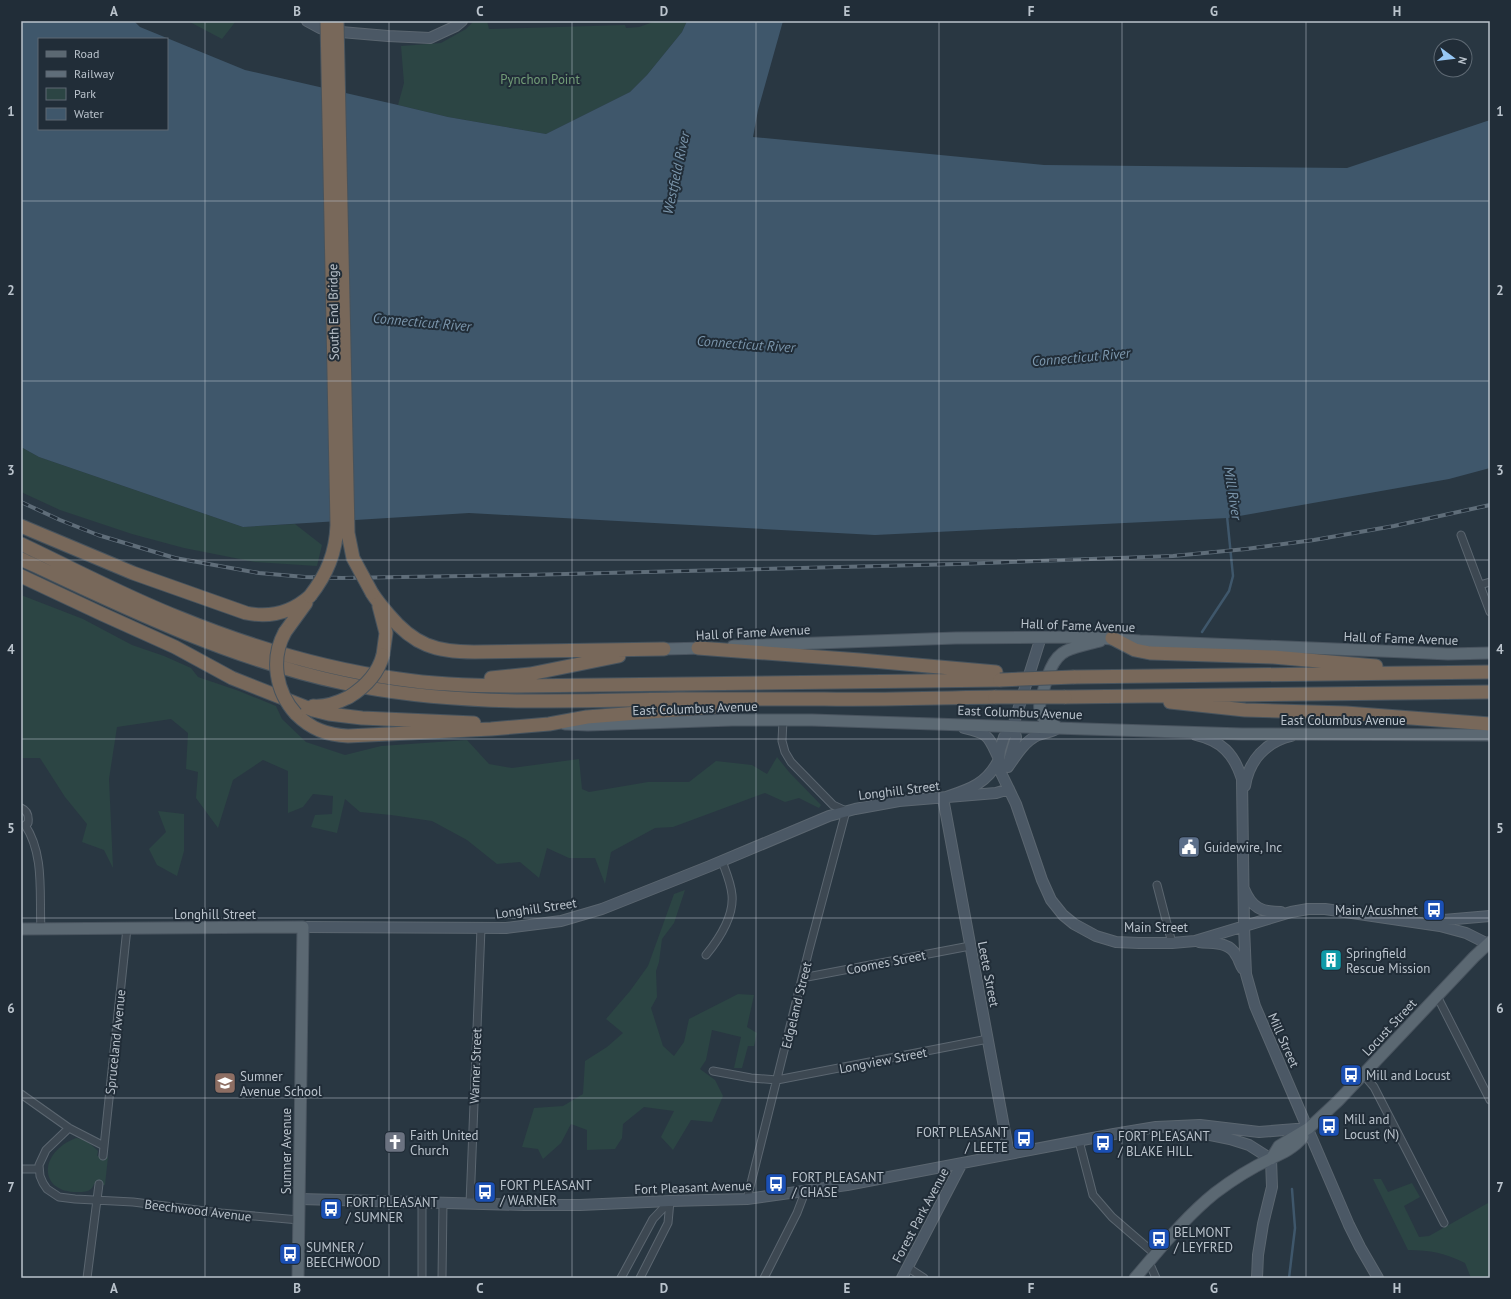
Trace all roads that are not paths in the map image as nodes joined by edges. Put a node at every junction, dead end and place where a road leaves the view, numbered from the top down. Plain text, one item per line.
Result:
1 (306, 21) edge
2 (327, 21) edge
3 (337, 21) edge
4 (462, 21) edge
5 (21, 526) edge
6 (21, 534) edge
7 (1461, 535) dead end
8 (21, 544) edge
9 (21, 559) edge
10 (133, 573) junction
11 (21, 576) edge
12 (1490, 582) edge
13 (21, 585) edge
14 (1480, 585) junction
15 (373, 595) junction
16 (310, 596) junction
17 (1490, 612) edge
18 (102, 614) junction
19 (1041, 637) junction
20 (1112, 638) junction
21 (698, 648) junction
22 (664, 649) junction
23 (1490, 652) edge
24 (1436, 672) junction
25 (1490, 672) edge
26 (1001, 676) junction
27 (397, 679) junction
28 (1490, 692) edge
29 (1125, 696) junction
30 (823, 700) junction
31 (295, 709) junction
32 (783, 720) junction
33 (549, 724) junction
34 (946, 724) junction
35 (1490, 724) edge
36 (524, 725) junction
37 (1013, 726) junction
38 (1061, 728) junction
39 (1187, 732) junction
40 (1298, 734) junction
41 (1490, 735) edge
42 (999, 759) junction
43 (1008, 767) junction
44 (1009, 789) junction
45 (1243, 794) junction
46 (943, 798) junction
47 (21, 808) edge
48 (846, 811) junction
49 (23, 825) edge
50 (722, 861) junction
51 (1157, 885) dead end
52 (1243, 888) junction
53 (1291, 912) junction
54 (1490, 916) edge
55 (1414, 921) junction
56 (303, 927) junction
57 (1244, 927) junction
58 (127, 928) junction
59 (481, 928) junction
60 (21, 929) edge
61 (41, 929) junction
62 (1195, 941) junction
63 (1172, 943) junction
64 (1489, 943) edge
65 (970, 946) junction
66 (706, 955) dead end
67 (1246, 974) junction
68 (802, 978) junction
69 (1437, 996) junction
70 (988, 1039) junction
71 (713, 1071) dead end
72 (1363, 1074) junction
73 (777, 1080) junction
74 (21, 1094) edge
75 (1490, 1100) edge
76 (69, 1128) junction
77 (1176, 1128) junction
78 (1309, 1128) junction
79 (1079, 1141) junction
80 (104, 1146) junction
81 (1009, 1154) junction
82 (103, 1156) dead end
83 (1271, 1159) junction
84 (962, 1164) junction
85 (21, 1169) edge
86 (39, 1170) junction
87 (99, 1184) dead end
88 (805, 1192) junction
89 (300, 1199) junction
90 (747, 1199) junction
91 (97, 1200) junction
92 (670, 1200) junction
93 (422, 1202) junction
94 (443, 1203) junction
95 (470, 1204) junction
96 (299, 1220) junction
97 (1444, 1223) dead end
98 (1152, 1258) junction
99 (907, 1267) junction
100 (87, 1278) edge
101 (298, 1278) edge
102 (422, 1278) edge
103 (442, 1278) edge
104 (621, 1278) edge
105 (640, 1278) edge
106 (764, 1278) edge
107 (902, 1278) edge
108 (924, 1278) edge
109 (1135, 1278) edge
110 (1156, 1278) edge
111 (1257, 1278) edge
112 (1378, 1278) edge

1 - 4 street
2 - 16 highway, South End Bridge, bridge
3 - 15 highway, South End Bridge, bridge
5 - 10 highway
6 - 10 highway
7 - 14 street
8 - 27 highway
9 - 30 highway
10 - 16 highway
11 - 18 highway
12 - 14 street
13 - 18 highway
14 - 17 street
15 - 22 highway
15 - 31 highway, bridge
16 - 31 highway, South End Bridge, bridge
18 - 31 highway
19 - 20 main road, Hall of Fame Avenue
19 - 21 main road, Hall of Fame Avenue
19 - 37 street, Main Street
20 - 23 main road, Hall of Fame Avenue
20 - 24 highway
20 - 38 main road
21 - 22 main road, Hall of Fame Avenue
21 - 26 highway
22 - 27 highway
24 - 25 highway
24 - 26 highway, bridge
26 - 27 highway
28 - 29 highway
29 - 30 highway, bridge
29 - 35 highway
30 - 33 highway
31 - 36 highway
31 - 36 highway
32 - 33 main road, East Columbus Avenue
32 - 34 main road, East Columbus Avenue
32 - 48 street
33 - 36 highway
34 - 37 main road, East Columbus Avenue
34 - 42 street
37 - 38 main road, East Columbus Avenue
37 - 42 street, Main Street
37 - 43 street, Main Street
38 - 39 main road, East Columbus Avenue
38 - 43 street
39 - 40 main road, East Columbus Avenue
39 - 45 street, Mill Street
40 - 41 main road, East Columbus Avenue
40 - 45 street, Mill Street
42 - 44 street, Main Street
42 - 46 street
43 - 44 street, Main Street
44 - 46 street, Longhill Street
44 - 63 street, Main Street
45 - 52 street, Mill Street
46 - 48 street, Longhill Street
46 - 65 street, Leete Street
47 - 49 street
48 - 50 street, Longhill Street
48 - 68 street, Edgeland Street
49 - 61 street
50 - 59 street, Longhill Street
50 - 66 street
51 - 63 street
52 - 53 street
52 - 57 street, Mill Street
53 - 55 street, Main Street
53 - 57 street, Main Street
54 - 55 street, Main Street
55 - 64 street, Main Street
56 - 58 main road, Longhill Street
56 - 59 street, Longhill Street
56 - 89 main road, Sumner Avenue
57 - 62 street, Main Street
57 - 67 street, Mill Street
58 - 61 main road, Longhill Street
58 - 80 street, Spruceland Avenue
59 - 95 street, Warner Street
60 - 61 main road, Longhill Street
62 - 63 street, Main Street
62 - 67 street
64 - 69 main road, Locust Street
65 - 68 street, Coomes Street
65 - 70 street, Leete Street
67 - 78 street, Mill Street
68 - 73 street, Edgeland Street
69 - 72 main road, Locust Street
69 - 75 street
70 - 73 street, Longview Street
70 - 81 street, Leete Street
71 - 73 street, Longview Street
72 - 78 main road, Locust Street
72 - 97 street
73 - 90 street, Edgeland Street
74 - 76 street
76 - 80 street
76 - 86 street
77 - 78 street, Fort Pleasant Avenue
77 - 79 street, Fort Pleasant Avenue
77 - 83 street, Fort Pleasant Avenue
78 - 83 main road, Locust Street
78 - 112 street, Mill Street
79 - 81 street, Fort Pleasant Avenue
79 - 98 street
80 - 82 street, Spruceland Avenue
81 - 84 street, Fort Pleasant Avenue
83 - 98 main road
83 - 111 street
84 - 88 street, Fort Pleasant Avenue
84 - 99 street, Forest Park Avenue
85 - 86 street
86 - 91 street, Beechwood Avenue
87 - 91 street
88 - 90 street, Fort Pleasant Avenue
88 - 106 street
89 - 93 street, Fort Pleasant Avenue
89 - 96 main road, Sumner Avenue
90 - 92 street, Fort Pleasant Avenue
91 - 96 street, Beechwood Avenue
91 - 100 street
92 - 95 street, Fort Pleasant Avenue
92 - 104 street
92 - 105 street
93 - 94 street, Fort Pleasant Avenue
93 - 102 street
94 - 95 street, Fort Pleasant Avenue
94 - 103 street
96 - 101 main road, Sumner Avenue
98 - 109 main road
98 - 110 street
99 - 107 street, Forest Park Avenue
99 - 108 street

